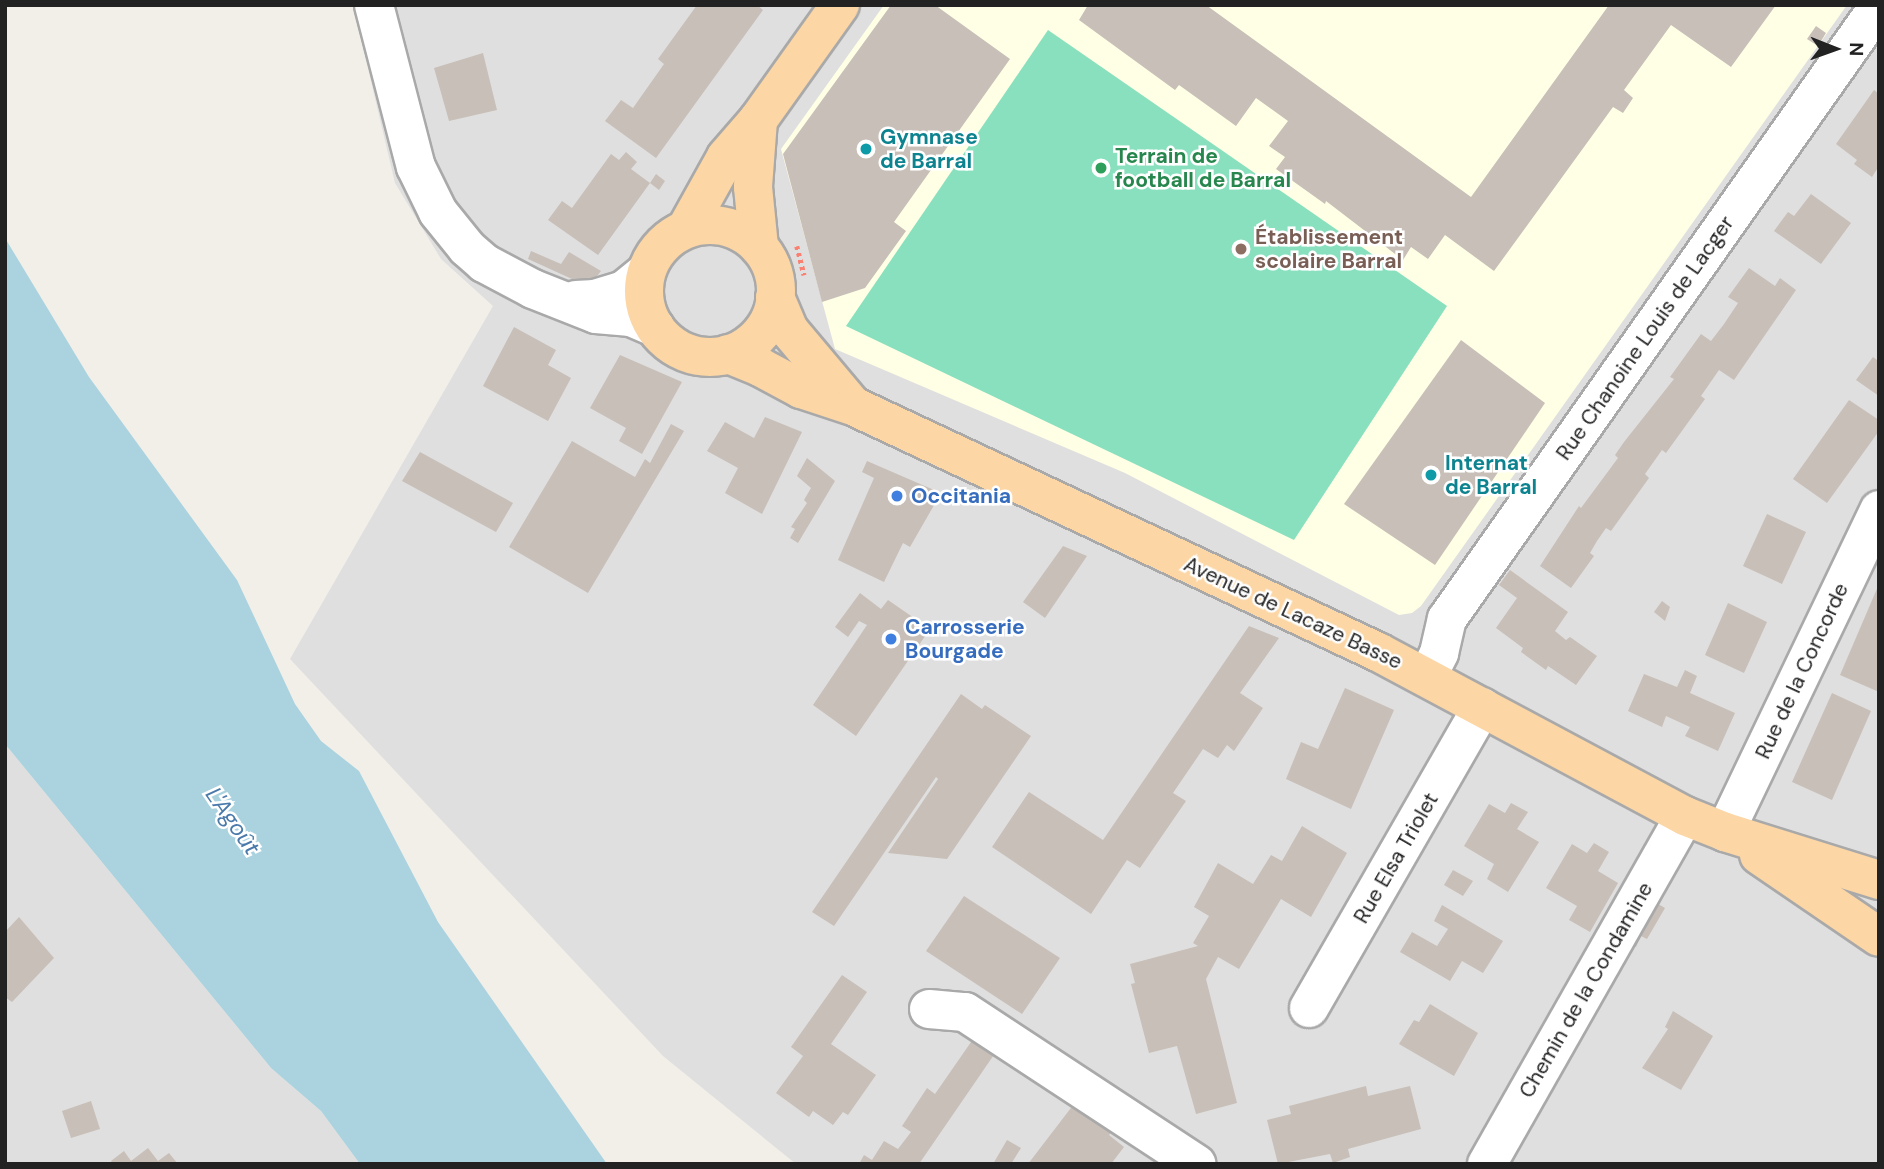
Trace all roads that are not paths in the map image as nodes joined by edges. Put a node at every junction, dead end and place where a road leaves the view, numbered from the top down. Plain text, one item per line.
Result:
1 (374, 5) edge
2 (840, 5) edge
3 (1879, 6) edge
4 (758, 120) junction
5 (686, 229) junction
6 (776, 240) junction
7 (646, 272) junction
8 (791, 290) junction
9 (564, 300) junction
10 (654, 327) junction
11 (728, 354) junction
12 (853, 406) junction
13 (1879, 510) edge
14 (1427, 677) junction
15 (1482, 707) junction
16 (1685, 816) junction
17 (1725, 832) junction
18 (1874, 877) edge
19 (1879, 937) edge
20 (1309, 1008) dead end
21 (929, 1009) dead end
22 (1196, 1164) edge
23 (1487, 1164) edge

1 - 9 street
2 - 4 main road
3 - 14 street, Rue Chanoine Louis de Lacger
4 - 5 main road
4 - 6 main road
5 - 6 main road
5 - 7 main road
6 - 8 main road
7 - 9 street
7 - 10 main road
8 - 11 main road
8 - 12 main road
9 - 10 street
10 - 11 main road
11 - 12 main road, Avenue de Lacaze Basse
12 - 14 main road, Avenue de Lacaze Basse
13 - 17 street, Rue de la Concorde
14 - 15 main road, Avenue de Lacaze Basse
15 - 16 main road, Avenue de Lacaze Basse
15 - 20 street, Rue Elsa Triolet
16 - 17 main road, Avenue de Lacaze Basse
16 - 23 street, Chemin de la Condamine
17 - 18 main road
17 - 19 main road
21 - 22 street

